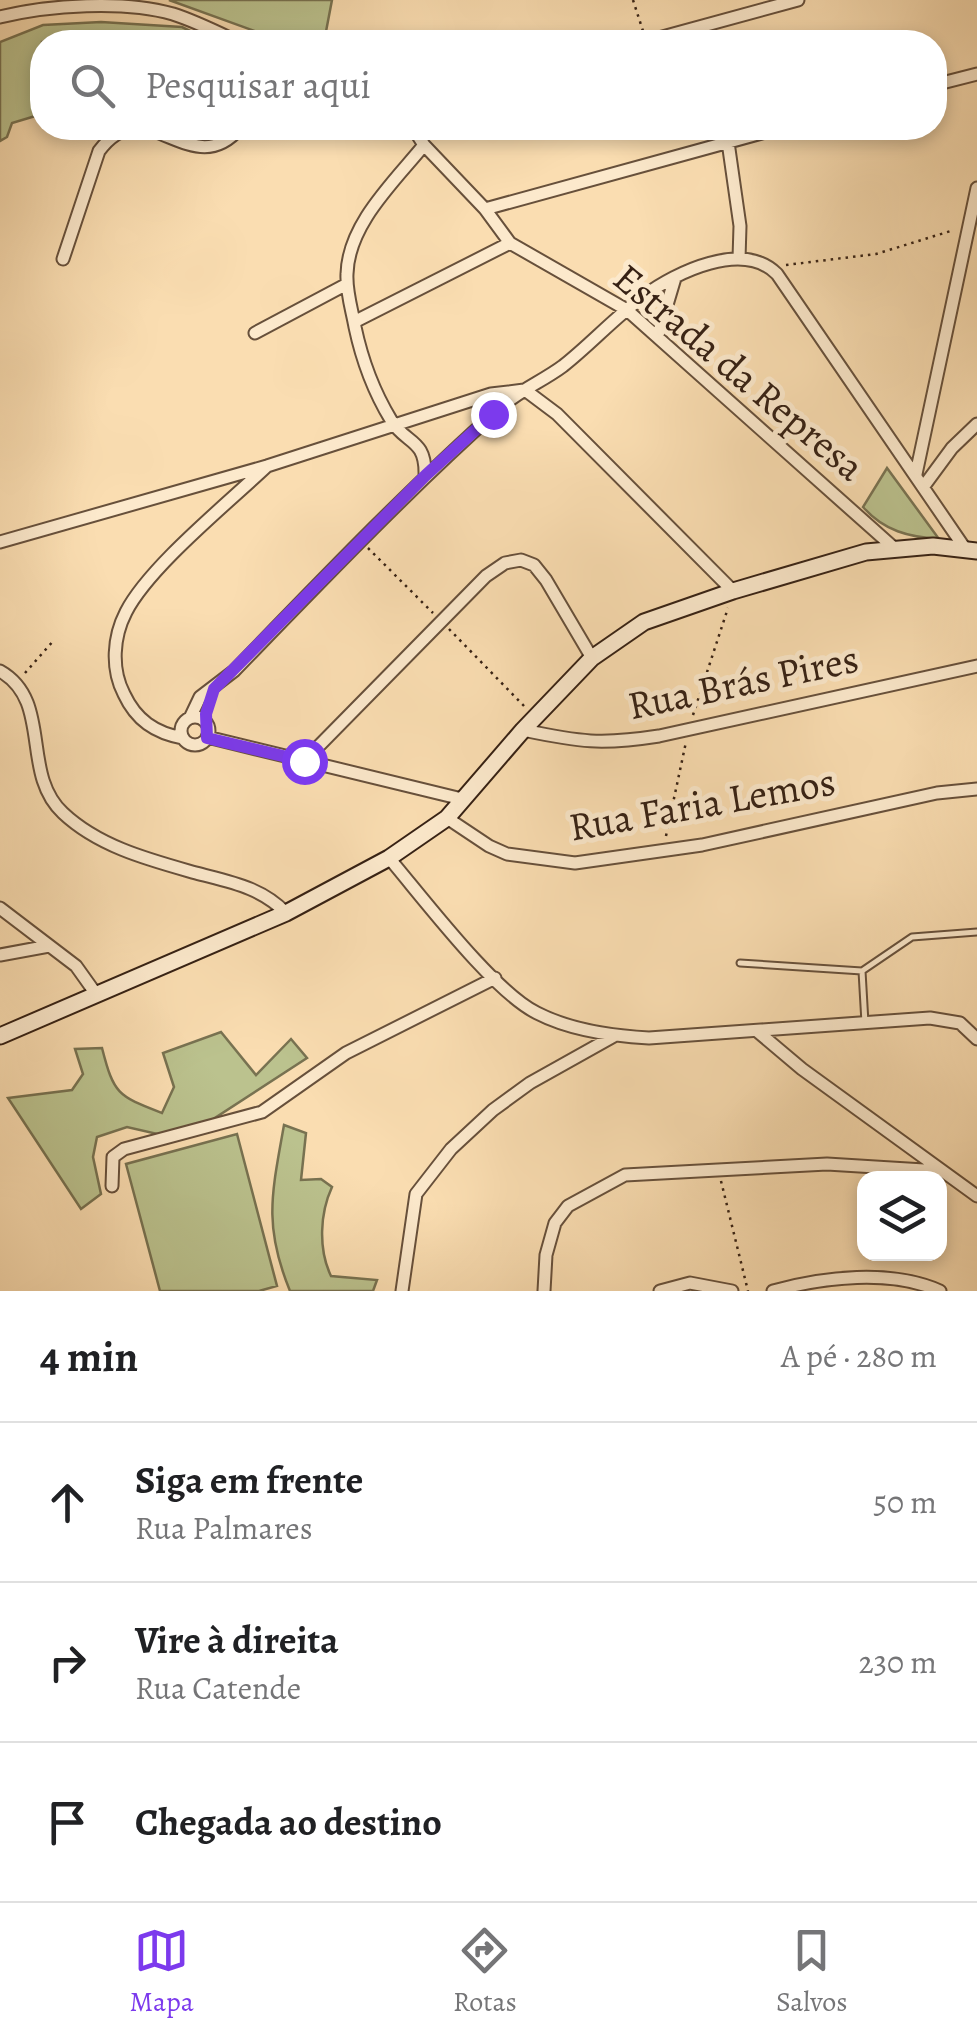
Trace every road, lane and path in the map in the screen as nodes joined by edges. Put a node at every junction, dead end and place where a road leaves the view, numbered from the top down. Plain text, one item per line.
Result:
1 (634, 0) edge
2 (798, 0) edge
3 (0, 17) edge
4 (210, 30) edge
5 (642, 30) edge
6 (689, 30) edge
7 (977, 74) edge
8 (947, 82) edge
9 (107, 140) edge
10 (179, 140) edge
11 (230, 140) edge
12 (421, 140) edge
13 (735, 140) edge
14 (728, 142) junction
15 (424, 145) junction
16 (977, 188) edge
17 (485, 209) junction
18 (971, 224) junction
19 (510, 243) junction
20 (63, 259) dead end
21 (739, 260) junction
22 (770, 267) junction
23 (676, 278) junction
24 (347, 284) junction
25 (627, 310) junction
26 (354, 322) junction
27 (254, 334) dead end
28 (658, 335) junction
29 (526, 390) junction
30 (977, 424) edge
31 (394, 426) junction
32 (267, 466) junction
33 (426, 475) junction
34 (920, 480) junction
35 (0, 542) edge
36 (893, 547) junction
37 (972, 550) edge
38 (733, 591) junction
39 (54, 640) dead end
40 (592, 658) junction
41 (977, 666) edge
42 (0, 671) edge
43 (17, 682) junction
44 (214, 689) junction
45 (190, 718) junction
46 (523, 730) junction
47 (207, 732) junction
48 (183, 738) junction
49 (304, 761) junction
50 (977, 789) edge
51 (462, 799) junction
52 (446, 818) junction
53 (389, 858) junction
54 (0, 908) edge
55 (286, 913) junction
56 (977, 932) edge
57 (49, 946) junction
58 (0, 955) edge
59 (740, 963) dead end
60 (862, 972) junction
61 (495, 978) junction
62 (96, 994) junction
63 (864, 1023) junction
64 (756, 1031) junction
65 (0, 1036) edge
66 (614, 1036) junction
67 (977, 1039) edge
68 (718, 1168) junction
69 (940, 1171) joint
70 (947, 1176) edge
71 (112, 1186) dead end
72 (977, 1196) edge
73 (402, 1291) edge
74 (544, 1291) edge
75 (660, 1291) edge
76 (732, 1291) edge
77 (748, 1291) edge
78 (773, 1291) edge
79 (940, 1291) edge

1 - 5 path
2 - 6 street
3 - 4 street
7 - 8 street
9 - 20 street
10 - 11 street
12 - 15 street, Estrada da Represa
13 - 14 street
14 - 17 street
14 - 21 street
15 - 17 street, Estrada da Represa
15 - 24 street
16 - 18 street
17 - 19 street, Estrada da Represa
18 - 22 path
18 - 34 street
19 - 25 street, Estrada da Represa
19 - 26 street
21 - 22 street
21 - 23 street
22 - 34 street
23 - 25 street
23 - 28 street
24 - 26 street
24 - 27 street
25 - 28 street, Estrada da Represa
25 - 29 street
26 - 31 street
28 - 36 street, Estrada da Represa
29 - 31 street
29 - 33 street
29 - 38 street
30 - 34 street
31 - 32 street
31 - 33 street
32 - 35 street
32 - 48 street
33 - 44 street
34 - 37 street
36 - 37 main road
36 - 38 main road
38 - 40 main road
39 - 43 path
40 - 46 main road
40 - 49 street
41 - 46 street, Rua Brás Pires
42 - 43 street
43 - 55 street
44 - 45 street
44 - 47 street
45 - 47 street
45 - 48 street
46 - 51 main road
47 - 48 street
47 - 49 street
49 - 51 street
50 - 52 street, Rua Faria Lemos
51 - 52 main road
52 - 53 main road
53 - 55 main road
53 - 61 street
54 - 57 street
55 - 62 main road
56 - 60 lane
57 - 58 street
57 - 62 street
59 - 60 lane
60 - 63 lane
61 - 66 street
61 - 71 street
62 - 65 main road
63 - 64 street
63 - 67 street
64 - 66 street
64 - 69 street
66 - 73 street
68 - 69 street
68 - 74 street
68 - 77 path
70 - 72 street
75 - 76 street
78 - 79 street

